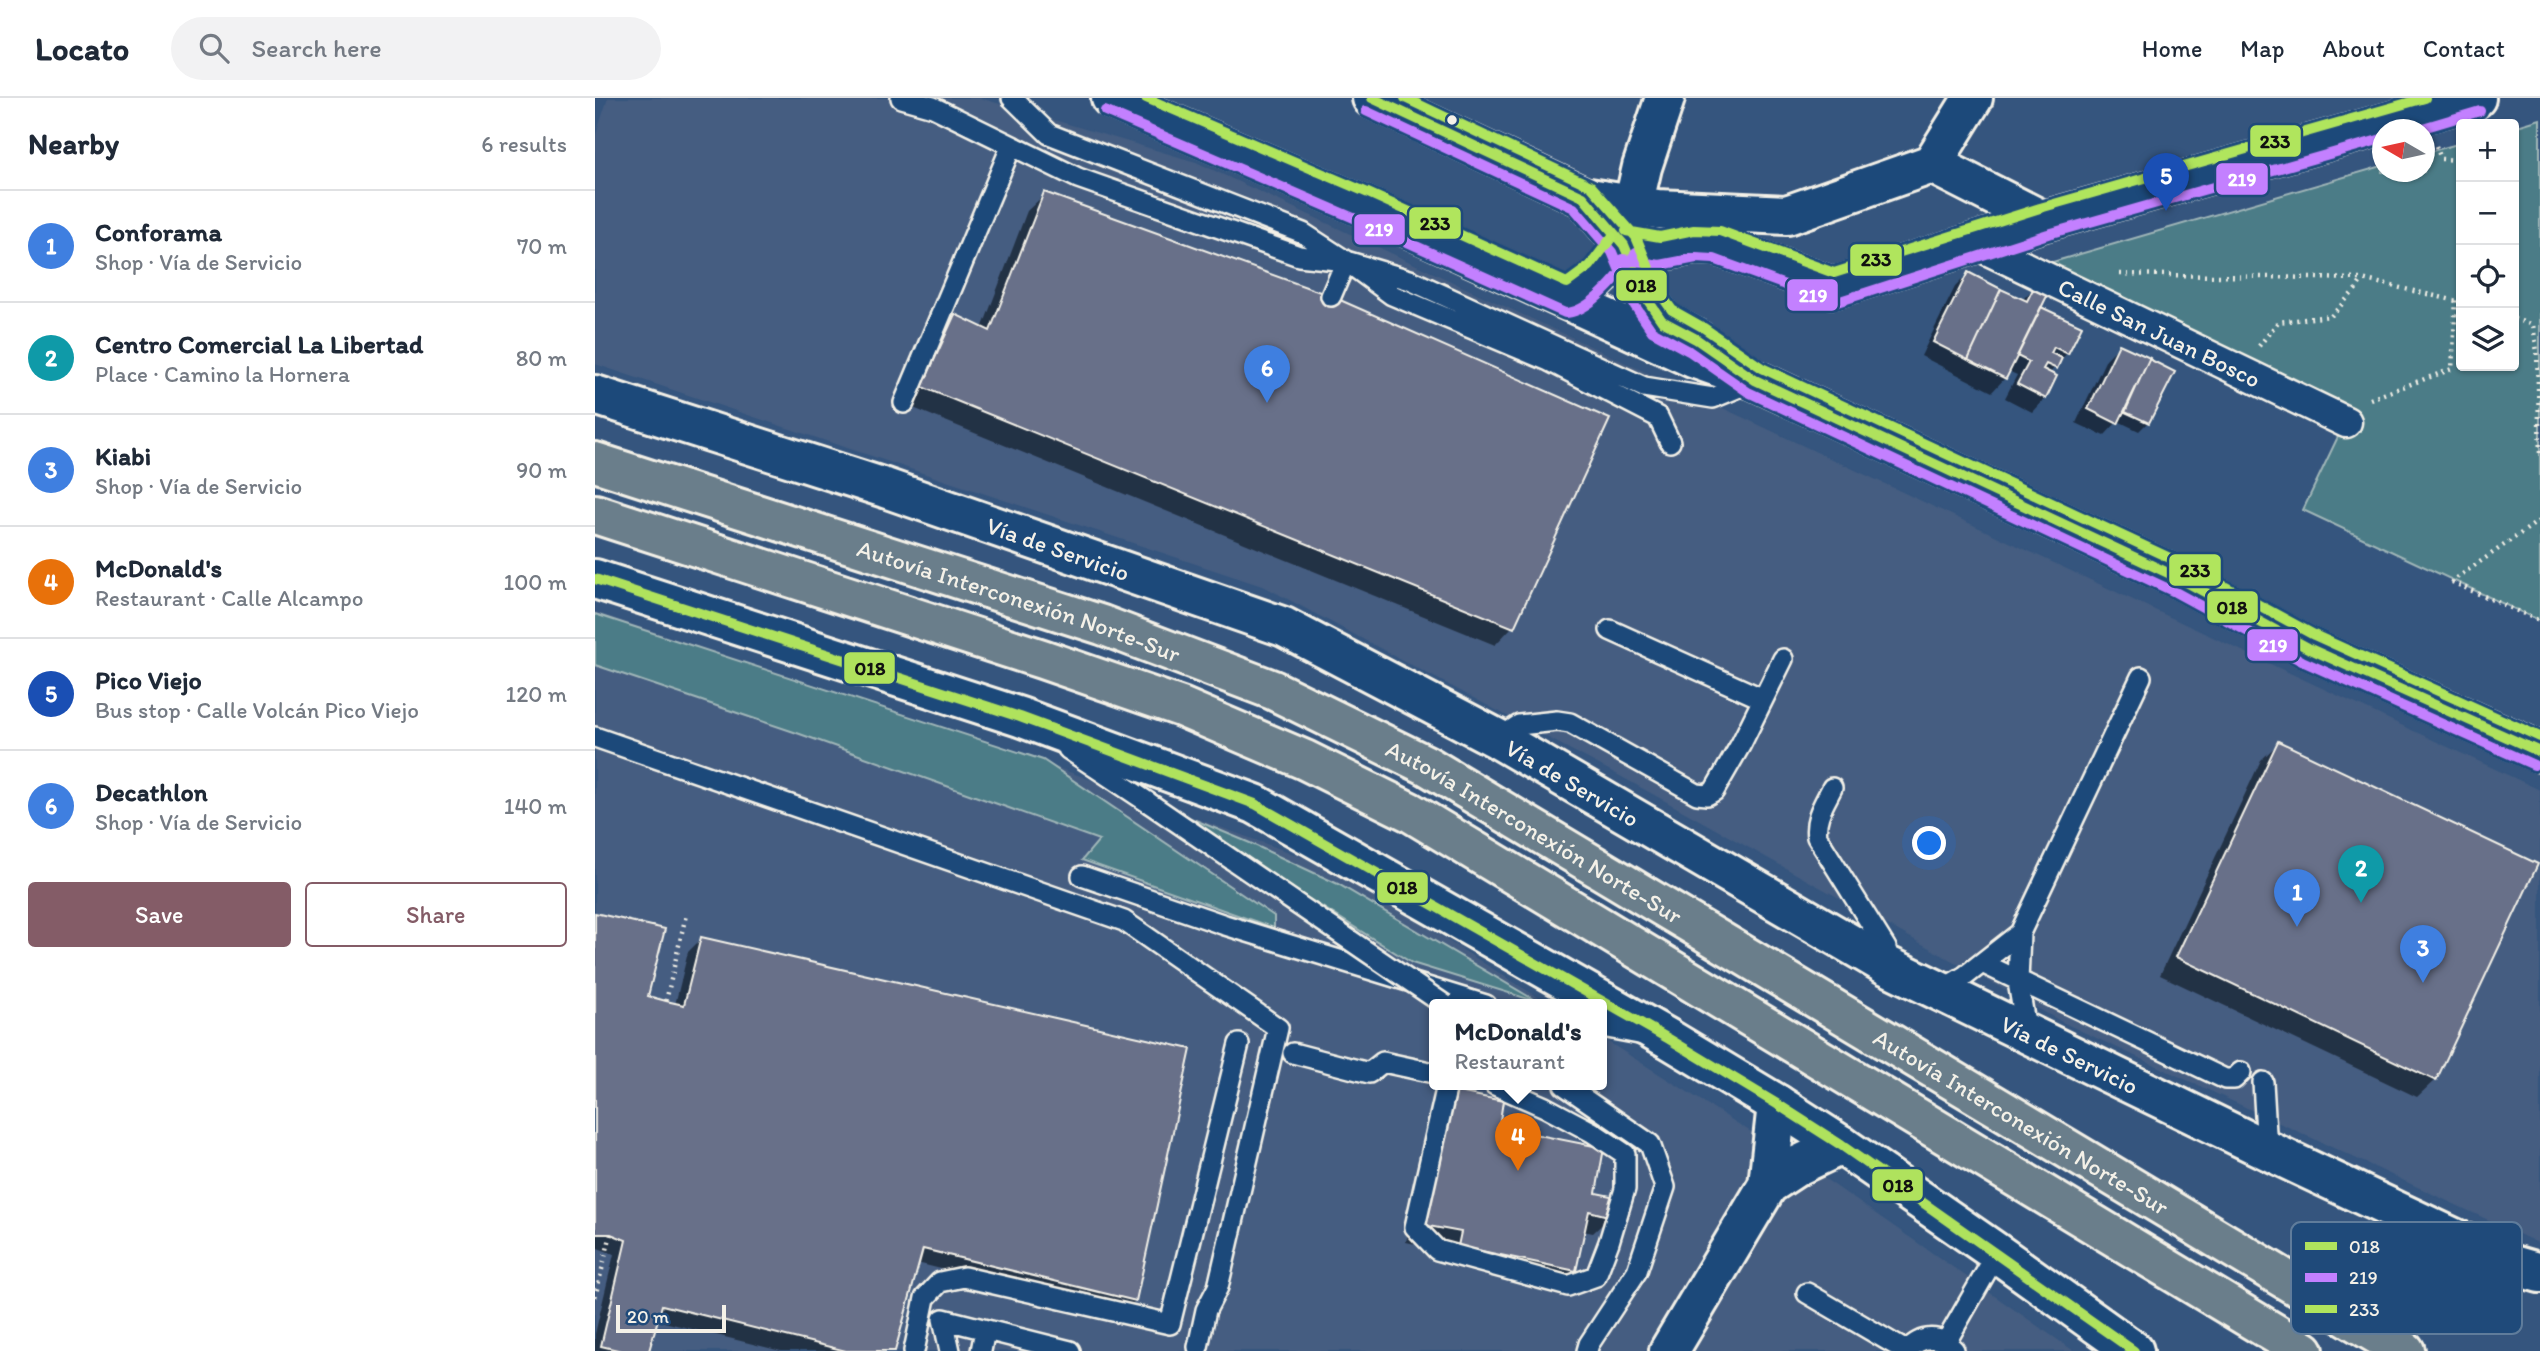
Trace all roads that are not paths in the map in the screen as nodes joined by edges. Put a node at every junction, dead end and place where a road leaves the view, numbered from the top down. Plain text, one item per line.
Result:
1 (901, 98) edge
2 (1012, 98) edge
3 (1372, 98) edge
4 (1665, 98) edge
5 (1973, 98) edge
6 (1121, 100) edge
7 (2460, 100) edge
8 (1011, 147) junction
9 (1933, 164) junction
10 (1583, 197) junction
11 (1633, 205) junction
12 (1787, 215) junction
13 (2044, 221) junction
14 (1974, 243) junction
15 (1624, 245) junction
16 (1346, 261) junction
17 (1778, 267) junction
18 (1331, 296) dead end
19 (1568, 299) junction
20 (1755, 380) junction
21 (595, 394) edge
22 (904, 403) dead end
23 (2337, 418) road end
24 (1669, 442) dead end
25 (595, 462) edge
26 (595, 514) edge
27 (595, 579) edge
28 (1610, 631) dead end
29 (1783, 659) dead end
30 (2141, 677) dead end
31 (1763, 699) junction
32 (1020, 717) junction
33 (595, 737) edge
34 (1498, 738) junction
35 (2540, 752) edge
36 (1832, 788) dead end
37 (1082, 876) dead end
38 (2020, 933) junction
39 (1982, 963) junction
40 (1888, 966) junction
41 (2018, 982) junction
42 (1938, 992) junction
43 (1436, 999) edge
44 (1466, 999) edge
45 (1599, 999) edge
46 (1607, 1004) edge
47 (1607, 1028) edge
48 (2027, 1035) junction
49 (1669, 1039) junction
50 (1239, 1044) dead end
51 (1293, 1053) dead end
52 (1429, 1072) edge
53 (2241, 1072) dead end
54 (2263, 1082) dead end
55 (1446, 1090) edge
56 (1506, 1090) edge
57 (1571, 1090) edge
58 (1777, 1104) junction
59 (1841, 1145) junction
60 (2267, 1150) junction
61 (1768, 1185) junction
62 (2423, 1222) edge
63 (1997, 1252) junction
64 (2525, 1269) edge
65 (2291, 1283) edge
66 (2540, 1289) edge
67 (1807, 1293) dead end
68 (985, 1330) junction
69 (2377, 1334) edge
70 (1950, 1346) edge
71 (1198, 1347) dead end
72 (1586, 1349) edge
73 (915, 1351) edge
74 (950, 1351) edge
75 (981, 1351) edge
76 (1070, 1351) edge
77 (1669, 1351) edge
78 (1906, 1351) edge
79 (2134, 1351) edge
80 (2304, 1351) edge
81 (2405, 1351) edge

1 - 8 lane
2 - 16 lane
3 - 10 street
4 - 11 street
5 - 9 street
6 - 19 street
7 - 13 street
8 - 16 lane
8 - 22 lane
9 - 12 street
9 - 13 street
10 - 11 street
10 - 15 street
11 - 12 street
11 - 15 street
12 - 17 street
13 - 14 street
14 - 17 street
14 - 23 street, Calle San Juan Bosco
15 - 17 street
15 - 19 street
15 - 20 street
16 - 18 lane
16 - 20 lane
16 - 24 lane
19 - 20 street
20 - 35 street
21 - 34 street, Vía de Servicio
25 - 65 highway, Autovía Interconexión Norte-Sur
26 - 80 highway, Autovía Interconexión Norte-Sur
27 - 32 street
28 - 31 lane
29 - 31 lane
30 - 38 lane
31 - 34 lane
32 - 43 lane, bridge
32 - 45 street
33 - 71 lane
34 - 40 street, Vía de Servicio
36 - 40 lane
37 - 44 lane
38 - 39 lane
38 - 41 lane
39 - 41 lane
39 - 42 lane
40 - 42 street, Vía de Servicio
41 - 48 lane
41 - 53 lane
42 - 48 street, Vía de Servicio
46 - 49 street
47 - 49 lane
48 - 60 street, Vía de Servicio
49 - 58 street
50 - 73 lane
51 - 52 lane
54 - 60 lane
55 - 56 lane
57 - 72 lane
58 - 59 street
58 - 61 street
59 - 61 street
59 - 63 street
60 - 62 street, Vía de Servicio
61 - 77 street
63 - 70 lane
63 - 79 street
64 - 66 street, Vía de Servicio
67 - 78 lane
68 - 74 lane
68 - 75 lane
68 - 76 lane
69 - 81 highway, Autovía Interconexión Norte-Sur
70 - 78 lane

